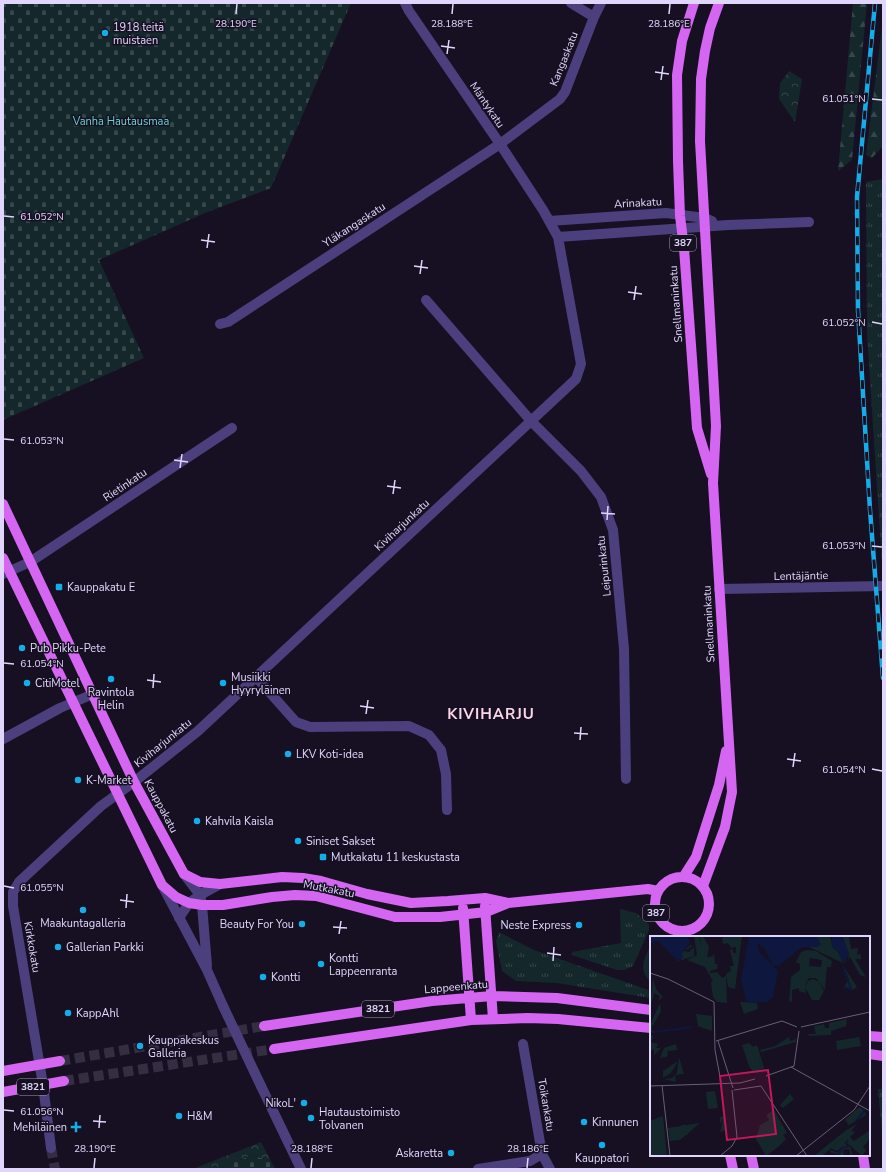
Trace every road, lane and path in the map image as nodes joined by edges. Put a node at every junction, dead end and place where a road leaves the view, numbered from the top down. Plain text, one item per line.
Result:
1 (405, 3) edge
2 (571, 3) edge
3 (601, 3) edge
4 (694, 3) edge
5 (719, 3) edge
6 (594, 17) junction
7 (500, 144) junction
8 (680, 216) junction
9 (549, 220) junction
10 (809, 222) dead end
11 (705, 223) junction
12 (681, 228) junction
13 (558, 237) junction
14 (426, 300) dead end
15 (220, 324) dead end
16 (531, 421) junction
17 (232, 428) dead end
18 (713, 483) junction
19 (3, 504) edge
20 (3, 558) edge
21 (30, 562) junction
22 (6, 573) edge
23 (883, 586) edge
24 (719, 589) junction
25 (256, 677) junction
26 (93, 694) junction
27 (73, 702) junction
28 (3, 739) edge
29 (728, 740) junction
30 (626, 779) dead end
31 (134, 782) junction
32 (117, 793) junction
33 (447, 810) dead end
34 (184, 874) junction
35 (684, 876) junction
36 (220, 884) junction
37 (162, 885) junction
38 (703, 886) junction
39 (658, 891) junction
40 (200, 895) junction
41 (485, 898) junction
42 (462, 900) junction
43 (189, 903) junction
44 (508, 903) junction
45 (202, 906) junction
46 (486, 912) junction
47 (463, 914) junction
48 (179, 918) junction
49 (697, 926) junction
50 (673, 933) edge
51 (700, 936) edge
52 (207, 970) junction
53 (492, 996) junction
54 (470, 997) junction
55 (650, 1010) edge
56 (493, 1019) junction
57 (471, 1020) junction
58 (264, 1026) tunnel mouth
59 (650, 1028) edge
60 (870, 1036) edge
61 (883, 1038) edge
62 (523, 1044) dead end
63 (274, 1049) tunnel mouth
64 (870, 1054) edge
65 (881, 1056) edge
66 (870, 1060) edge
67 (60, 1061) tunnel mouth
68 (39, 1065) junction
69 (3, 1072) edge
70 (64, 1081) tunnel mouth
71 (43, 1085) junction
72 (3, 1092) edge
73 (51, 1148) tunnel mouth
74 (542, 1154) junction
75 (730, 1156) edge
76 (751, 1156) edge
77 (863, 1156) edge
78 (301, 1169) edge
79 (478, 1169) edge
80 (550, 1169) edge
81 (733, 1169) edge
82 (754, 1169) edge
83 (865, 1169) edge

1 - 7 street, Mäntykatu
2 - 6 street
3 - 6 street, Kangaskatu
4 - 8 main road, Snellmaninkatu / 387
5 - 11 main road, Snellmaninkatu
6 - 7 street, Kangaskatu
7 - 9 street, Mäntykatu
7 - 15 street, Yläkangaskatu
8 - 9 street, Arinakatu
8 - 11 street, Arinakatu
8 - 12 main road, Snellmaninkatu / 387
9 - 13 street, Kiviharjunkatu
10 - 11 street, Arinakatu
11 - 12 street, Arinakatu
11 - 18 main road, Snellmaninkatu
12 - 13 street, Arinakatu
12 - 18 main road, Snellmaninkatu / 387
13 - 16 street, Kiviharjunkatu
14 - 16 street, Leipurinkatu
16 - 25 street, Kiviharjunkatu
16 - 30 street, Leipurinkatu
17 - 21 street, Rietinkatu
18 - 24 main road, Snellmaninkatu
19 - 21 main road, Kauppakatu
20 - 22 main road, Kauppakatu
21 - 22 street, Rietinkatu
21 - 26 main road, Kauppakatu
22 - 27 main road, Kauppakatu
23 - 24 street, Lentäjäntie
24 - 29 main road, Snellmaninkatu
25 - 31 street, Kiviharjunkatu
25 - 33 street
26 - 27 street
26 - 31 main road, Kauppakatu
27 - 28 street
27 - 32 main road, Kauppakatu
29 - 35 main road, Snellmaninkatu
29 - 38 main road, Snellmaninkatu
31 - 32 street, Kiviharjunkatu
31 - 34 main road, Kauppakatu
32 - 37 main road, Kauppakatu
32 - 68 street, Kirkkokatu
34 - 36 main road, Mutkakatu
34 - 40 street, Kauppakatu
35 - 38 main road
35 - 39 main road, 387
36 - 40 street, Mutkakatu
36 - 42 main road, Mutkakatu
37 - 43 main road, Mutkakatu
37 - 48 street, Kauppakatu
38 - 49 main road
39 - 44 main road, Mutkakatu / 387
39 - 50 main road, 387
40 - 43 street, Mutkakatu
40 - 45 street, Kauppakatu
41 - 42 main road, Mutkakatu / 387
41 - 44 main road, Mutkakatu / 387
41 - 46 main road
42 - 47 main road
43 - 45 main road, Mutkakatu
43 - 48 street, Mutkakatu
44 - 46 main road, Mutkakatu / 387
45 - 47 main road, Mutkakatu
45 - 52 street, Kauppakatu
46 - 47 main road, Mutkakatu / 387
46 - 53 main road
47 - 54 main road
48 - 52 street, Kauppakatu
49 - 50 main road, 387
49 - 51 main road
52 - 78 street, Kauppakatu, bridge
53 - 54 main road, Lappeenkatu / 3821
53 - 55 main road, Lappeenkatu / 3821
53 - 56 main road
54 - 57 main road
54 - 58 main road, Lappeenkatu / 3821
56 - 57 main road, 3821
56 - 59 main road, 3821
57 - 63 main road, 3821
60 - 61 main road
62 - 74 street, Toikankatu
64 - 65 main road
65 - 66 main road
67 - 68 main road, 3821
68 - 69 main road, 3821
68 - 71 street, Kirkkokatu
70 - 71 main road, 3821
71 - 72 main road, 3821
71 - 73 street, Kirkkokatu
74 - 79 street
74 - 80 street, Toikankatu
75 - 81 main road
76 - 82 main road
77 - 83 main road

